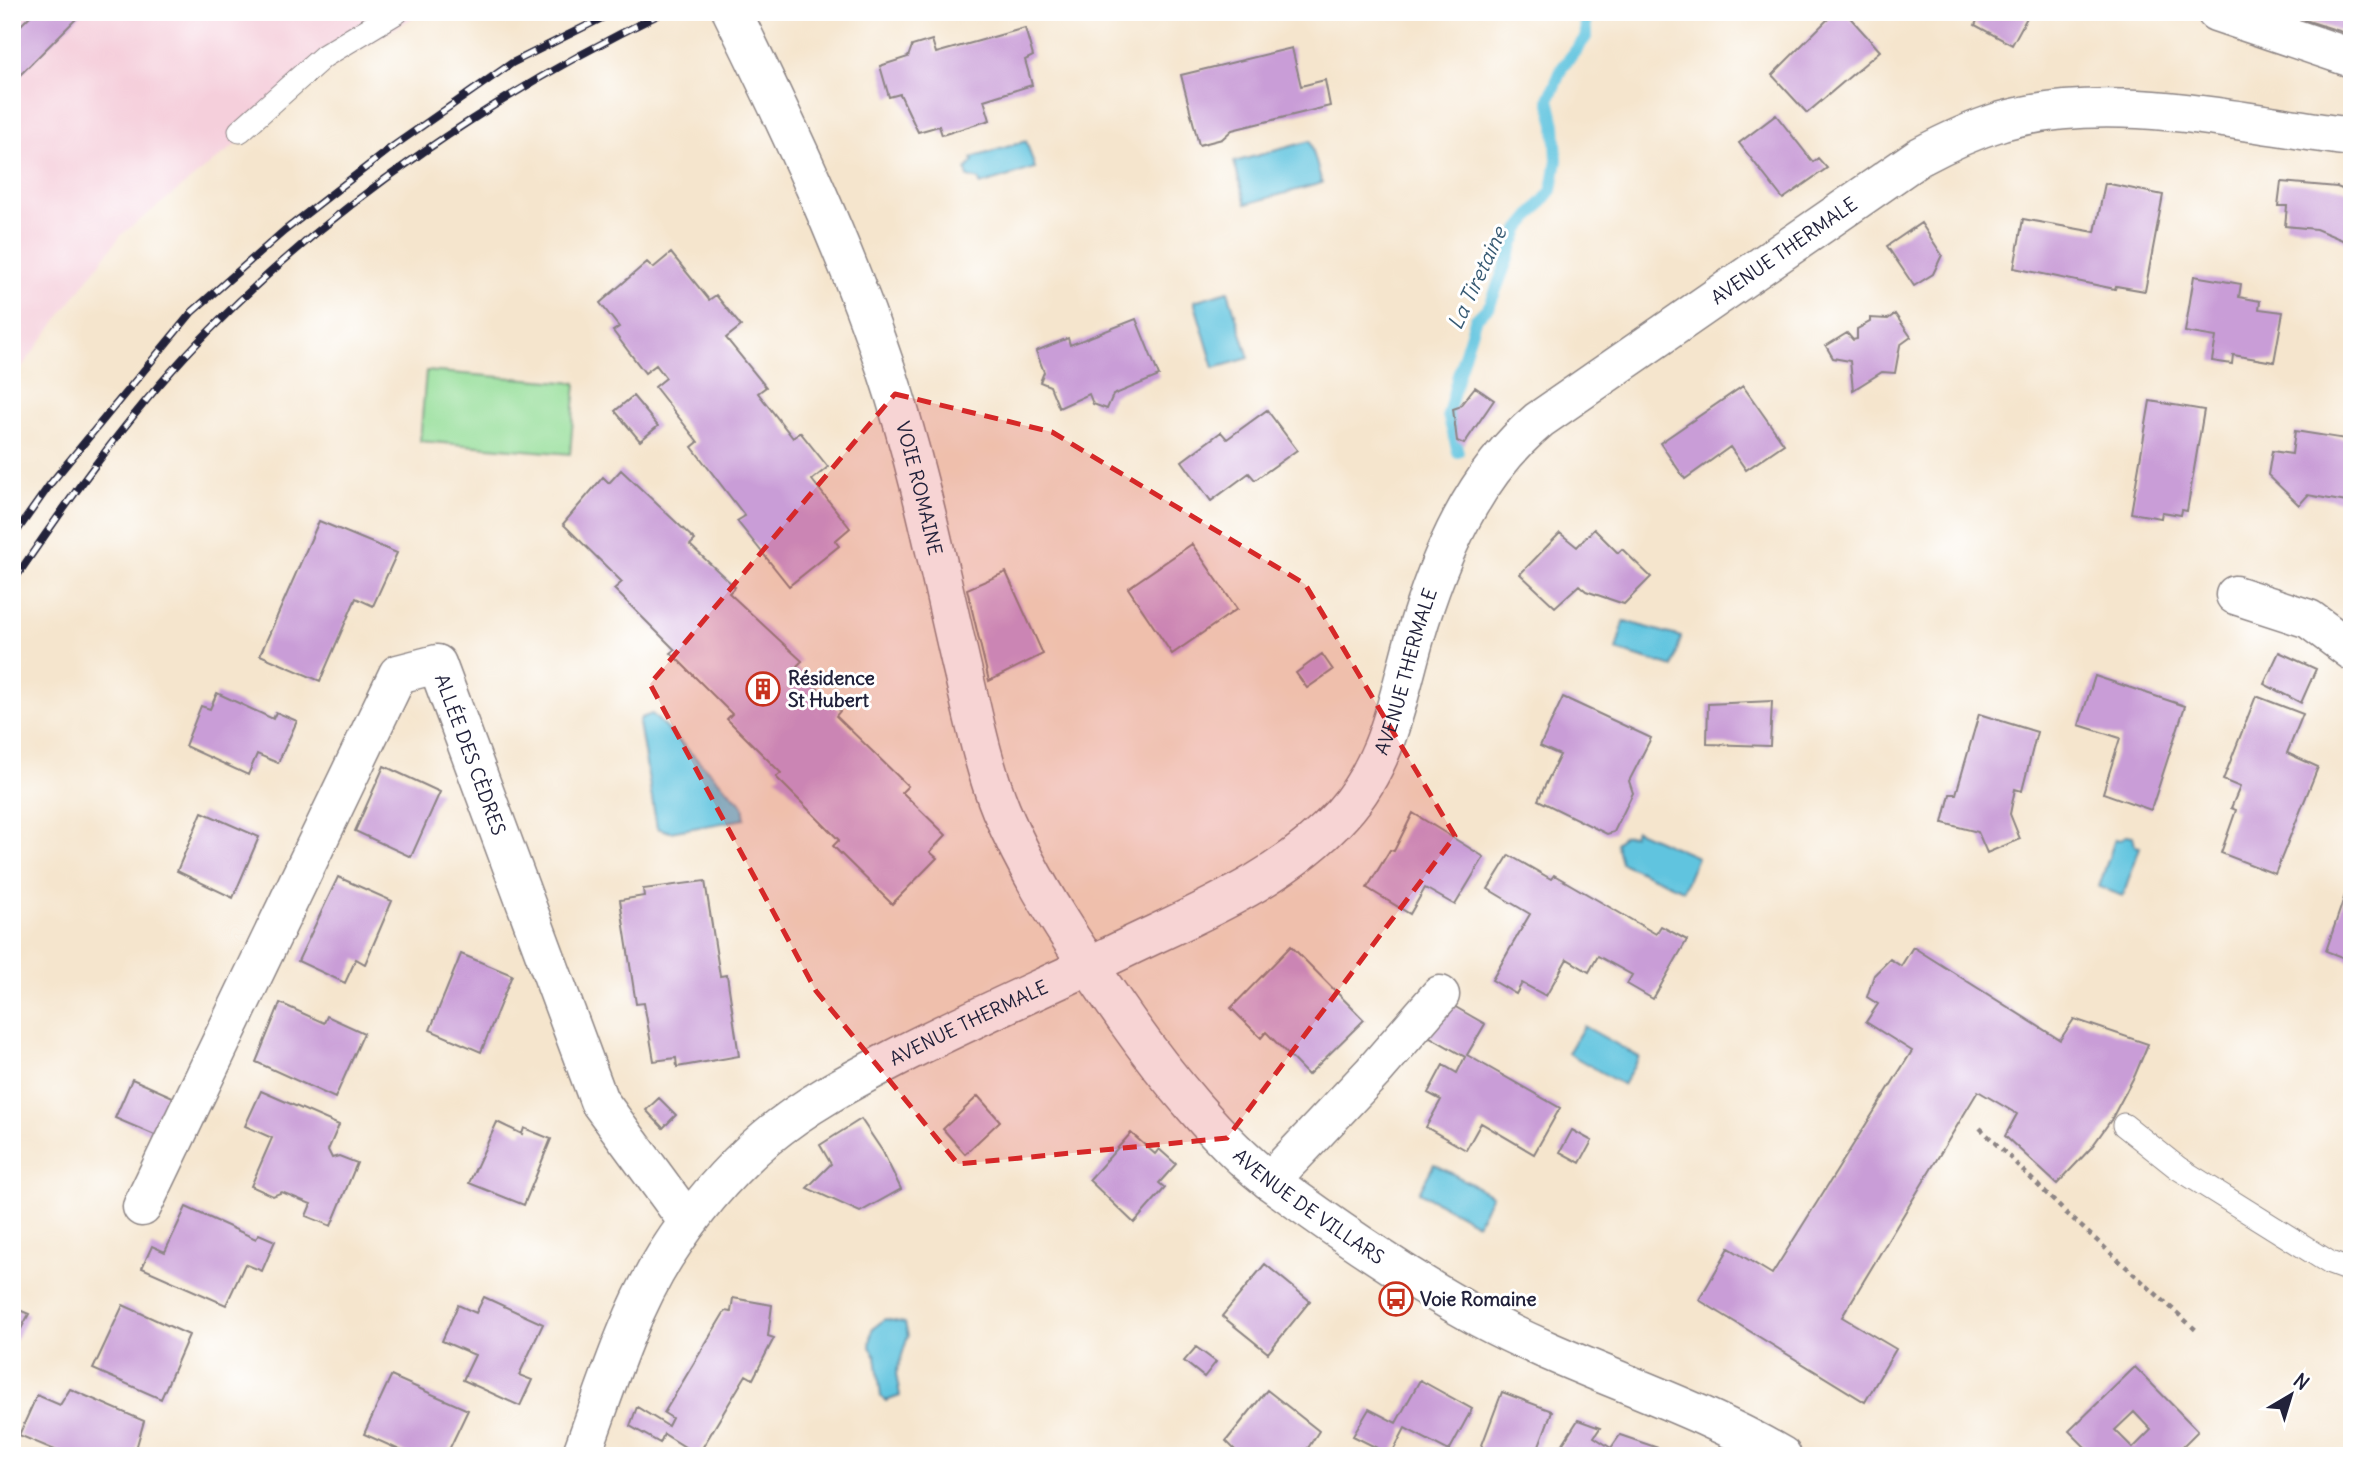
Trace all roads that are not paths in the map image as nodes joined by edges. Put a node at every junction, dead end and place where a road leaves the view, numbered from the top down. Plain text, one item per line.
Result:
1 (397, 12) edge
2 (732, 12) edge
3 (2216, 12) edge
4 (2352, 58) edge
5 (240, 131) dead end
6 (2352, 137) edge
7 (2235, 594) dead end
8 (2352, 651) edge
9 (1088, 966) junction
10 (1440, 995) dead end
11 (2124, 1125) dead end
12 (1270, 1181) junction
13 (142, 1207) dead end
14 (688, 1222) junction
15 (2352, 1271) edge
16 (581, 1456) edge
17 (1782, 1456) edge

1 - 5 lane
2 - 9 street, VOIE ROMAINE
3 - 4 street
6 - 9 street, AVENUE THERMALE
7 - 8 street
9 - 12 street, AVENUE DE VILLARS
9 - 14 street, AVENUE THERMALE
10 - 12 street
11 - 15 lane
12 - 17 street, AVENUE DE VILLARS
13 - 14 street, ALLÉE DES CÈDRES
14 - 16 street, AVENUE THERMALE

